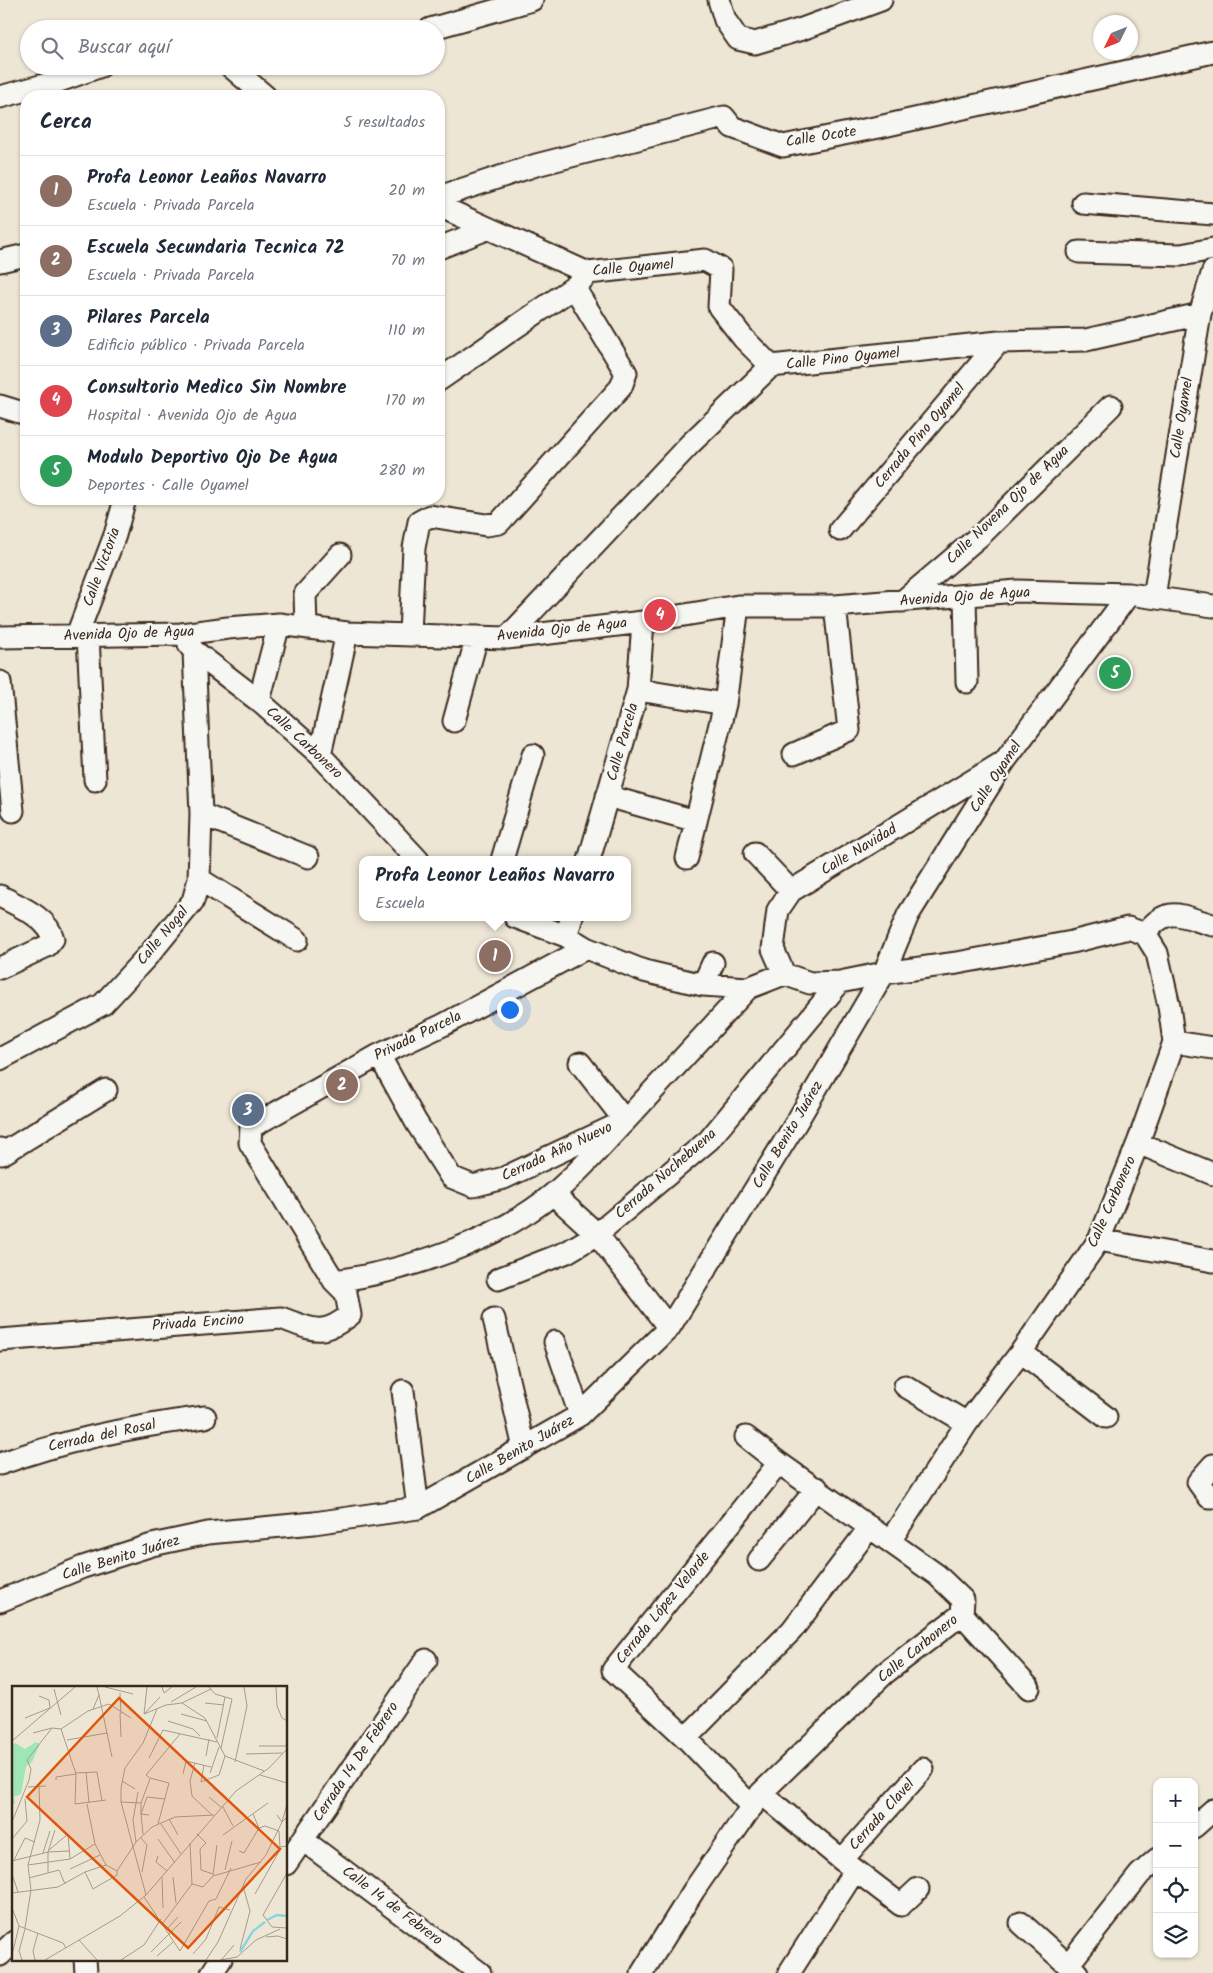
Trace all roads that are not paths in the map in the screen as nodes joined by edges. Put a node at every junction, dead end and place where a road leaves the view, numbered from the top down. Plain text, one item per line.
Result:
1 (532, 0) edge
2 (719, 0) edge
3 (881, 0) edge
4 (481, 8) edge
5 (445, 23) edge
6 (1213, 52) edge
7 (76, 75) edge
8 (240, 75) edge
9 (26, 90) edge
10 (258, 90) edge
11 (20, 92) edge
12 (0, 97) edge
13 (445, 195) edge
14 (1083, 203) dead end
15 (445, 209) edge
16 (1213, 214) edge
17 (487, 228) junction
18 (445, 246) edge
19 (1213, 249) edge
20 (1079, 252) dead end
21 (20, 256) edge
22 (0, 261) edge
23 (1213, 271) edge
24 (581, 280) junction
25 (1200, 314) junction
26 (999, 342) junction
27 (1203, 347) edge
28 (771, 366) junction
29 (445, 376) edge
30 (0, 406) edge
31 (1111, 406) dead end
32 (20, 412) edge
33 (123, 505) edge
34 (840, 530) dead end
35 (340, 555) dead end
36 (1128, 594) junction
37 (965, 596) junction
38 (1154, 597) junction
39 (903, 601) junction
40 (738, 606) junction
41 (835, 606) junction
42 (1213, 606) edge
43 (643, 622) junction
44 (279, 624) junction
45 (306, 627) junction
46 (347, 633) junction
47 (410, 634) junction
48 (82, 635) junction
49 (0, 637) edge
50 (477, 637) junction
51 (507, 638) junction
52 (187, 643) junction
53 (0, 682) edge
54 (967, 682) dead end
55 (638, 690) junction
56 (258, 701) junction
57 (725, 704) junction
58 (454, 722) dead end
59 (794, 754) dead end
60 (320, 755) junction
61 (533, 755) dead end
62 (1004, 762) junction
63 (94, 780) dead end
64 (607, 796) junction
65 (13, 811) dead end
66 (201, 814) junction
67 (696, 821) junction
68 (754, 853) dead end
69 (414, 856) edge
70 (503, 856) edge
71 (590, 856) edge
72 (308, 857) dead end
73 (687, 858) dead end
74 (199, 879) junction
75 (791, 891) junction
76 (0, 896) edge
77 (537, 921) edge
78 (1213, 925) edge
79 (569, 927) edge
80 (1146, 934) junction
81 (296, 940) dead end
82 (586, 948) junction
83 (713, 963) dead end
84 (0, 968) edge
85 (884, 973) junction
86 (784, 974) junction
87 (840, 982) junction
88 (703, 985) junction
89 (748, 988) junction
90 (1174, 1042) junction
91 (1213, 1048) edge
92 (379, 1055) junction
93 (0, 1059) edge
94 (580, 1062) dead end
95 (106, 1090) dead end
96 (625, 1121) junction
97 (1138, 1143) junction
98 (0, 1150) edge
99 (1213, 1174) edge
100 (553, 1194) junction
101 (597, 1234) junction
102 (1099, 1240) junction
103 (1213, 1261) edge
104 (498, 1279) dead end
105 (334, 1281) junction
106 (494, 1319) dead end
107 (670, 1328) junction
108 (0, 1340) edge
109 (555, 1342) dead end
110 (1021, 1352) junction
111 (905, 1386) dead end
112 (403, 1391) dead end
113 (580, 1415) junction
114 (1106, 1416) dead end
115 (206, 1418) dead end
116 (967, 1423) junction
117 (746, 1437) dead end
118 (524, 1448) junction
119 (779, 1463) junction
120 (0, 1464) edge
121 (1213, 1466) edge
122 (818, 1488) junction
123 (1213, 1497) edge
124 (418, 1508) junction
125 (870, 1527) junction
126 (890, 1541) junction
127 (759, 1560) dead end
128 (0, 1601) edge
129 (962, 1614) junction
130 (426, 1660) dead end
131 (1029, 1688) dead end
132 (686, 1738) junction
133 (923, 1769) dead end
134 (757, 1800) junction
135 (1213, 1810) edge
136 (1198, 1823) edge
137 (303, 1840) junction
138 (288, 1861) edge
139 (1153, 1863) edge
140 (848, 1865) junction
141 (918, 1889) dead end
142 (1021, 1923) dead end
143 (12, 1944) edge
144 (0, 1955) edge
145 (85, 1960) edge
146 (221, 1960) edge
147 (1072, 1969) edge
148 (86, 1973) edge
149 (212, 1973) edge
150 (480, 1973) edge
151 (642, 1973) edge
152 (789, 1973) edge

1 - 4 street
2 - 3 street
4 - 5 street
6 - 13 street, Calle Ocote
7 - 9 street
8 - 10 street
11 - 12 street
14 - 16 street
15 - 17 street, Calle Oyamel
17 - 18 street
17 - 24 street, Calle Oyamel
19 - 20 street
21 - 22 street
23 - 25 street, Calle Oyamel
24 - 28 street, Calle Oyamel
24 - 29 street
24 - 47 street
25 - 26 street, Calle Pino Oyamel
25 - 27 street, Calle Oyamel
26 - 28 street, Calle Pino Oyamel
26 - 34 street, Cerrada Pino Oyamel
27 - 38 street, Calle Oyamel
28 - 51 street, Calle Pino Oyamel
30 - 32 street
31 - 39 street, Calle Novena Ojo de Agua
33 - 48 street, Calle Victoria
35 - 45 street
36 - 37 street, Avenida Ojo de Agua
36 - 38 street, Avenida Ojo de Agua
36 - 62 street, Calle Oyamel
37 - 39 street, Avenida Ojo de Agua
37 - 54 street
38 - 42 street, Avenida Ojo de Agua
39 - 41 street, Avenida Ojo de Agua
40 - 41 street, Avenida Ojo de Agua
40 - 43 street, Avenida Ojo de Agua
40 - 57 street
41 - 59 street
43 - 51 street, Avenida Ojo de Agua
43 - 55 street, Calle Parcela
44 - 45 street, Avenida Ojo de Agua
44 - 52 street, Avenida Ojo de Agua
44 - 56 street
45 - 46 street, Avenida Ojo de Agua
46 - 47 street, Avenida Ojo de Agua
46 - 60 street
47 - 50 street, Avenida Ojo de Agua
48 - 49 street, Avenida Ojo de Agua
48 - 52 street, Avenida Ojo de Agua
48 - 63 street
50 - 51 street, Avenida Ojo de Agua
50 - 58 street
52 - 56 street, Calle Carbonero
52 - 66 street, Calle Nogal
53 - 65 street
55 - 57 street
55 - 64 street, Calle Parcela
56 - 60 street, Calle Carbonero
57 - 67 street
60 - 69 street, Calle Carbonero
61 - 70 street
62 - 75 street, Calle Navidad
62 - 85 street, Calle Oyamel
64 - 67 street
64 - 71 street, Calle Parcela
66 - 72 street
66 - 74 street, Calle Nogal
67 - 73 street
68 - 75 street
74 - 81 street
74 - 93 street, Calle Nogal
75 - 86 street, Calle Navidad
76 - 84 street
77 - 79 street
78 - 80 street
79 - 82 street
80 - 85 street
80 - 90 street, Calle Carbonero
82 - 88 street
82 - 92 street, Privada Parcela
83 - 88 street
85 - 87 street
85 - 107 street, Calle Benito Juárez
86 - 87 street
86 - 89 street
87 - 101 street, Cerrada Nochebuena
88 - 89 street
89 - 96 street, Cerrada Año Nuevo
90 - 91 street
90 - 97 street, Calle Carbonero
92 - 96 street, Cerrada Año Nuevo
92 - 105 street, Privada Parcela
94 - 96 street
95 - 98 street
96 - 100 street
97 - 99 street
97 - 102 street, Calle Carbonero
100 - 101 street
100 - 105 street
101 - 104 street, Cerrada Nochebuena
101 - 107 street
102 - 103 street
102 - 110 street, Calle Carbonero
105 - 108 street, Privada Encino
106 - 118 street
107 - 113 street, Calle Benito Juárez
109 - 113 street
110 - 114 street
110 - 116 street, Calle Carbonero
111 - 116 street
112 - 124 street
113 - 118 street, Calle Benito Juárez
115 - 120 street, Cerrada del Rosal
116 - 126 street, Calle Carbonero
117 - 119 street
118 - 124 street, Calle Benito Juárez
119 - 122 street
119 - 132 street, Cerrada López Velarde
121 - 123 street
122 - 125 street
122 - 127 street
124 - 128 street, Calle Benito Juárez
125 - 126 street
125 - 132 street
126 - 129 street, Calle Carbonero
129 - 131 street
129 - 134 street, Calle Carbonero
130 - 137 street, Cerrada 14 De Febrero
132 - 134 street, Cerrada López Velarde
133 - 140 street, Cerrada Clavel
134 - 140 street, Cerrada López Velarde
134 - 151 street, Calle Carbonero
135 - 136 street
137 - 138 street, Cerrada 14 De Febrero
137 - 150 street, Calle 14 de Febrero
139 - 147 street
140 - 141 street, Cerrada López Velarde
140 - 152 street, Cerrada Clavel
142 - 147 street
143 - 144 street
145 - 148 street
146 - 149 street

